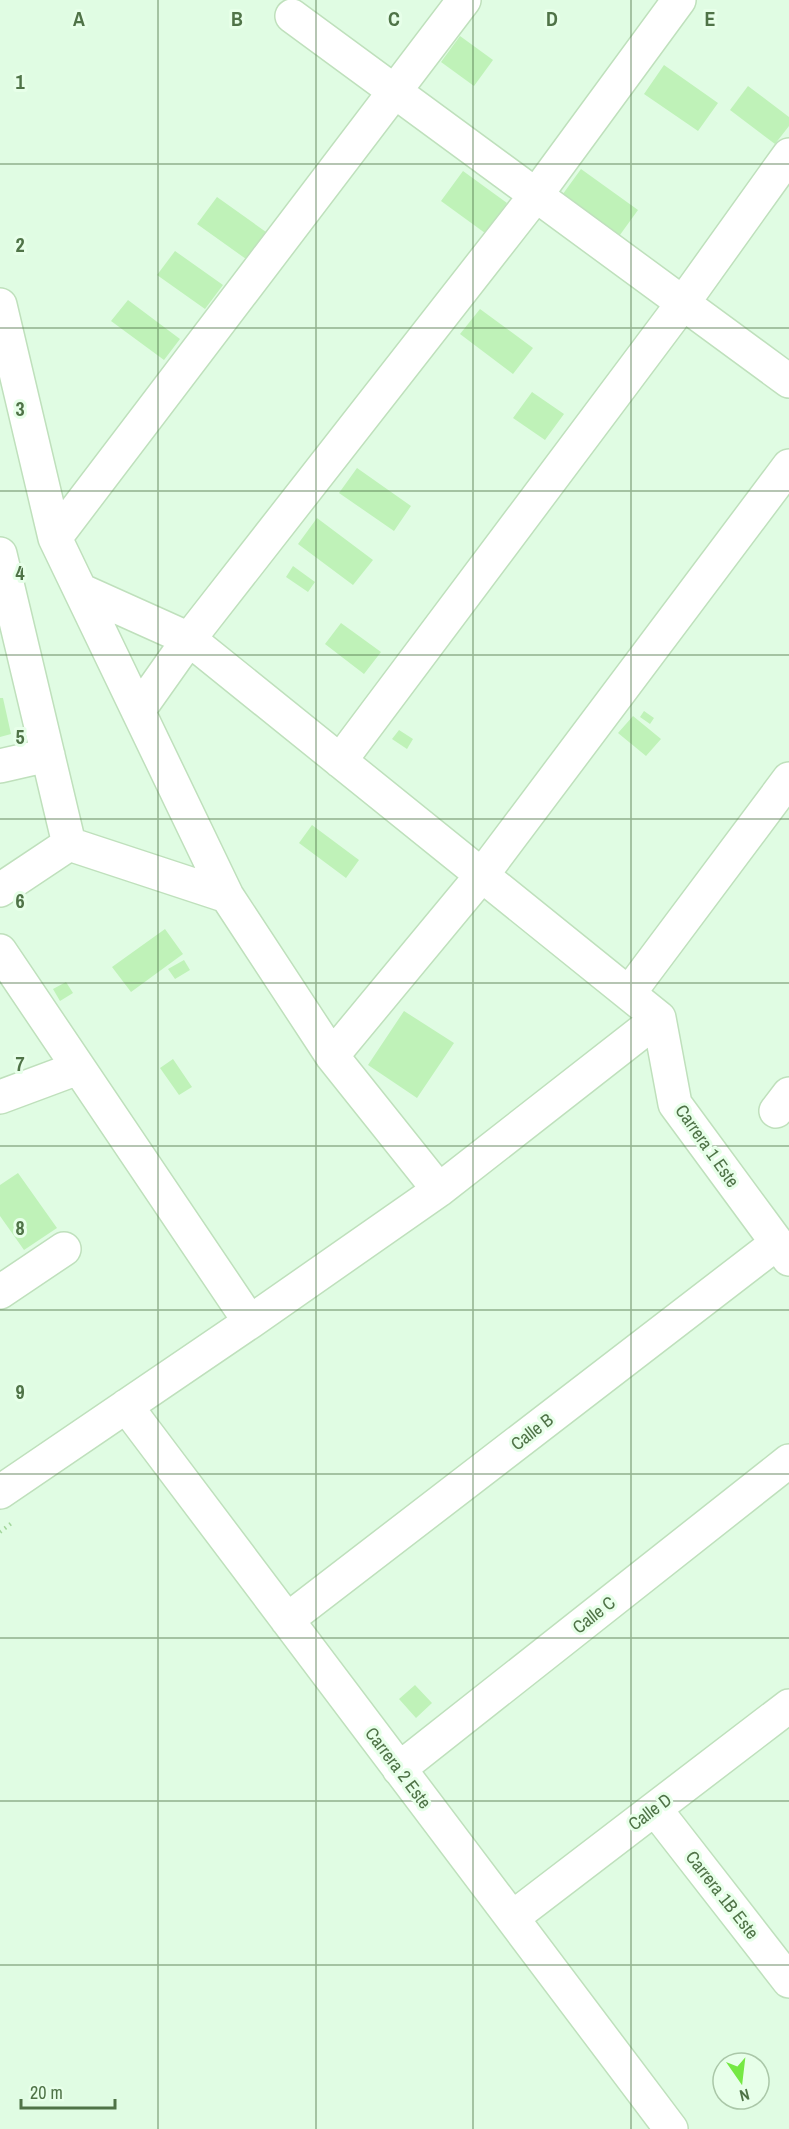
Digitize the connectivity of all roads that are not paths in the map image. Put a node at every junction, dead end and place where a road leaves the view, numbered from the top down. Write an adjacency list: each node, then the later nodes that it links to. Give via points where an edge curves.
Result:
1 (464, 0): 4 (street)
2 (679, 0): 6 (street)
3 (292, 16): 4 (street)
4 (394, 91): 6 (street); 11 (street)
5 (789, 155): 7 (street)
6 (536, 195): 7 (street); 14 (street)
7 (683, 303): 9 (street); 17 (street)
8 (0, 305): 11 (street)
9 (789, 381)
10 (789, 466): 21 (street)
11 (55, 538): 13 (street)
12 (0, 554): 16 (street)
13 (80, 590): 14 (street); 15 (street)
14 (189, 639): 15 (street); 17 (street)
15 (138, 711): 23 (street)
16 (48, 755): 18 (street); 20 (street)
17 (340, 761): 21 (street)
18 (0, 766)
19 (789, 779): 25 (street)
20 (69, 844): 22 (street); 23 (street)
21 (482, 875): 25 (street); 27 (street)
22 (0, 890)
23 (227, 896): 27 (street)
24 (0, 951): 28 (street)
25 (629, 993): 26 (street)
26 (659, 1018): 30 (street); 32 (street, Carrera 1 Este, via 675,1104)
27 (332, 1056): 30 (street)
28 (78, 1068): 29 (street); 34 (street)
29 (0, 1097)
30 (439, 1190): 34 (street)
31 (64, 1249): 33 (street)
32 (783, 1251): 38 (street, Calle B)
33 (0, 1292)
34 (250, 1322): 35 (street)
35 (126, 1406): 37 (street); 38 (street, Carrera 2 Este)
36 (789, 1461): 40 (street, Calle C)
37 (0, 1492)
38 (287, 1620): 40 (street, Carrera 2 Este)
39 (789, 1706): 41 (street, Calle D)
40 (399, 1769): 42 (street, Carrera 2 Este)
41 (655, 1809): 42 (street, Calle D); 43 (street, Carrera 1B Este)
42 (512, 1918): 44 (street, Carrera 2 Este)
43 (789, 1981)
44 (670, 2129)

